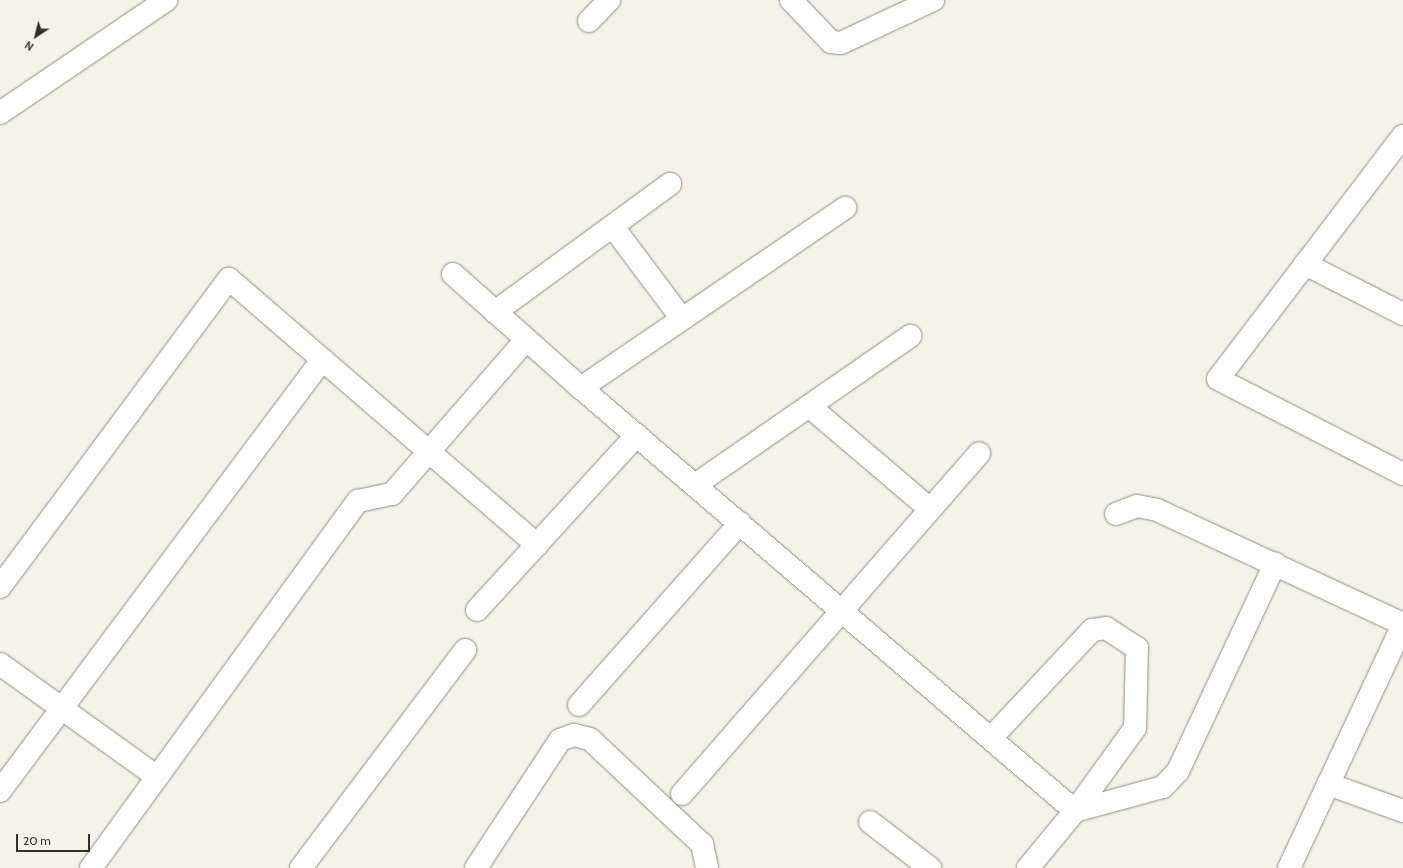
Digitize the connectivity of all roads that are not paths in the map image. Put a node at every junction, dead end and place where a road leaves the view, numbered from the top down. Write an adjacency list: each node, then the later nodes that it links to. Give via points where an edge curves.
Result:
1 (166, 0): 6 (street)
2 (609, 0): 5 (street)
3 (791, 0): 4 (street, via 831,42 841,43)
4 (933, 0)
5 (589, 21)
6 (0, 113)
7 (1403, 136): 11 (street)
8 (670, 184): 10 (street)
9 (845, 208): 15 (street)
10 (613, 227): 13 (street); 15 (street)
11 (1305, 264): 14 (street); 24 (street, via 1218,379)
12 (453, 274): 13 (street)
13 (495, 312): 17 (street)
14 (1403, 314)
15 (682, 319): 19 (street)
16 (910, 336): 20 (street)
17 (526, 340): 19 (street); 22 (street)
18 (322, 360): 22 (street); 31 (street, via 229,279); 38 (street)
19 (581, 388): 21 (street)
20 (809, 406): 25 (street); 26 (street)
21 (637, 435): 25 (street); 29 (street)
22 (429, 452): 29 (street); 40 (street, via 392,494 358,501)
23 (979, 453): 26 (street)
24 (1403, 474)
25 (695, 485): 28 (street)
26 (930, 509): 33 (street)
27 (1116, 514): 30 (street, via 1137,506 1157,510)
28 (740, 523): 33 (street); 37 (street)
29 (537, 545): 32 (street)
30 (1275, 564): 34 (street); 45 (street, via 1178,771 1163,787)
31 (0, 587)
32 (478, 610)
33 (842, 611): 39 (street); 43 (street)
34 (1403, 624): 41 (street)
35 (465, 650): 50 (street)
36 (0, 664): 38 (street)
37 (579, 704)
38 (63, 707): 40 (street); 42 (street)
39 (991, 738): 45 (street); 45 (street, via 1092,630 1106,628 1137,648 1135,728)
40 (158, 777): 49 (street)
41 (1328, 784): 44 (street); 48 (street)
42 (0, 791)
43 (682, 794)
44 (1403, 810)
45 (1076, 811): 53 (street)
46 (870, 822): 52 (street)
47 (478, 867): 51 (street, via 560,740 574,735 590,739 702,844)
48 (1291, 867)
49 (91, 868)
50 (301, 868)
51 (707, 868)
52 (930, 868)
53 (1028, 868)

